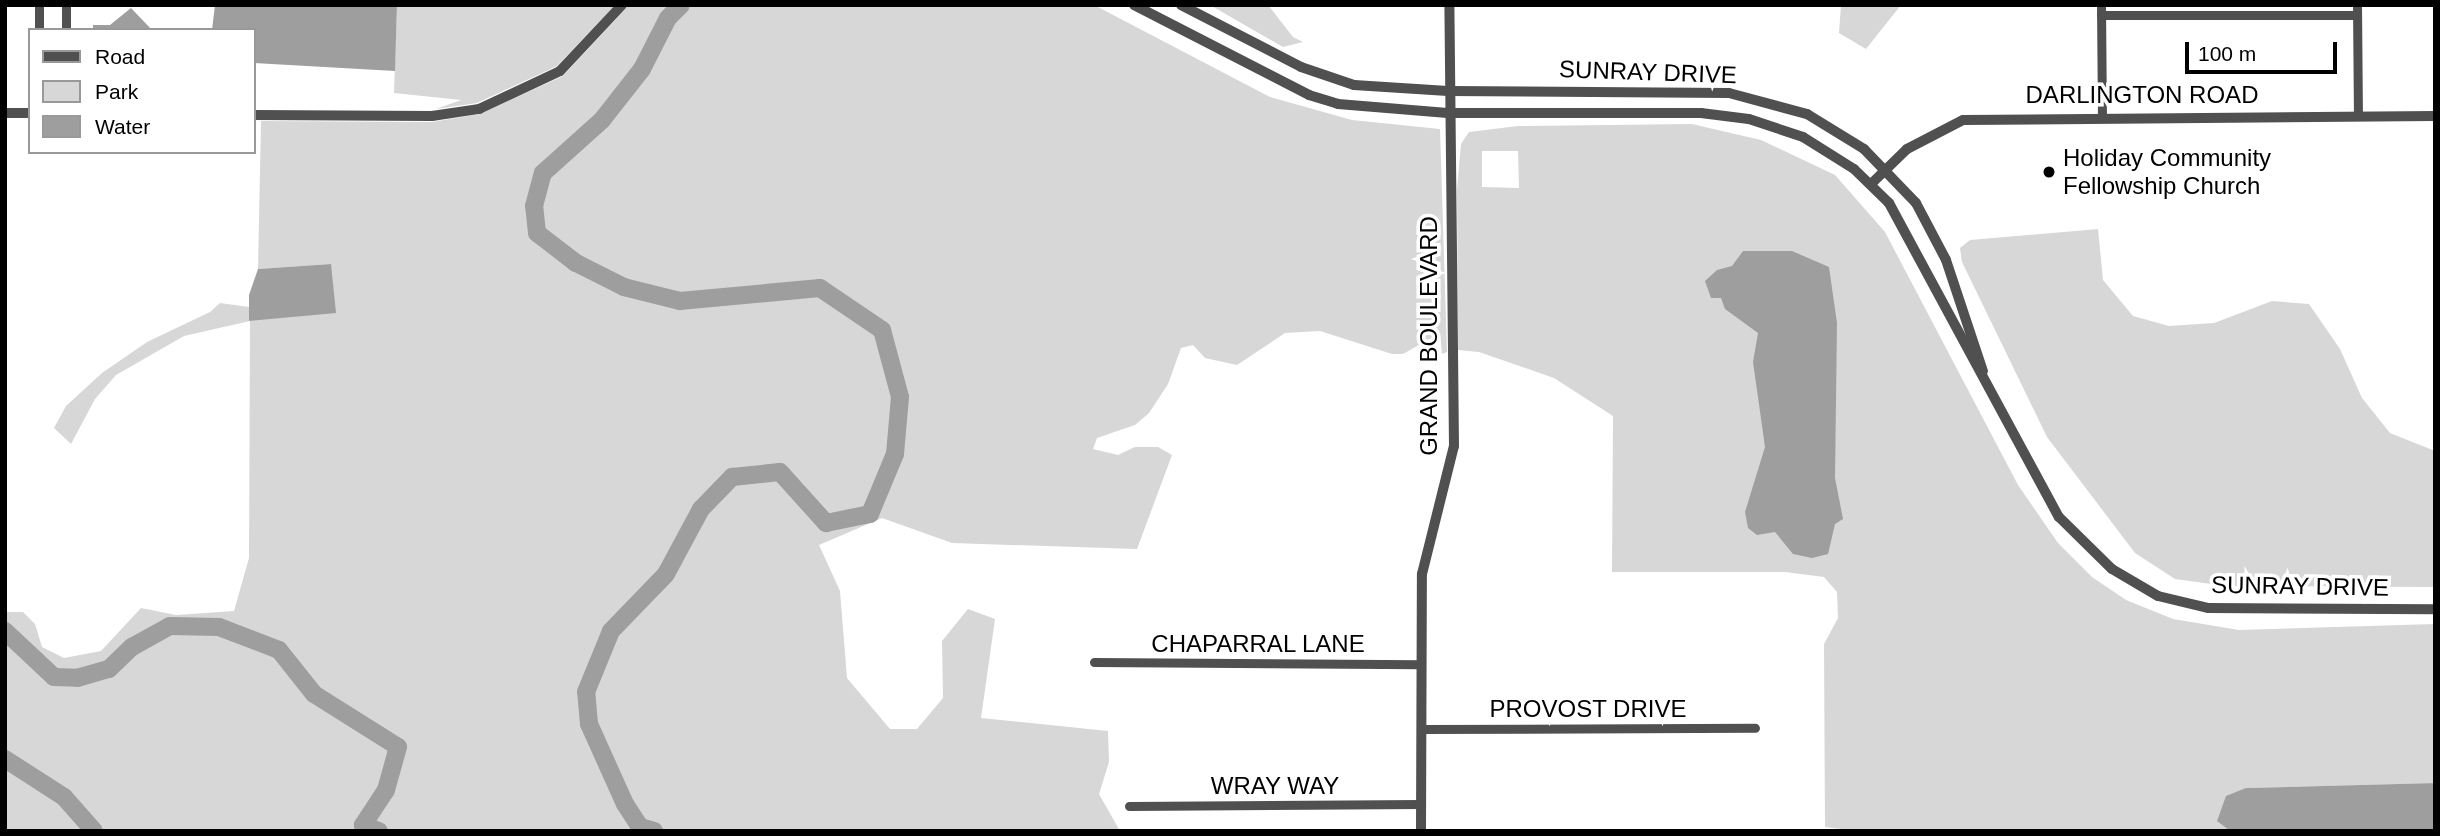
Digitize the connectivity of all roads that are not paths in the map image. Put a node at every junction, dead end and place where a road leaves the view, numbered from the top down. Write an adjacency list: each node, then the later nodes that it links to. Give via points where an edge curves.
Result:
1 (39, 5): 9 (street)
2 (66, 5): 10 (street)
3 (622, 5): 15 (street, via 560,71 479,108 432,116)
4 (1134, 5): 14 (street, SUNRAY DRIVE, via 1309,95 1380,110)
5 (1181, 5): 11 (street, SUNRAY DRIVE, via 1323,76 1354,85)
6 (1449, 5): 11 (street, GRAND BOULEVARD)
7 (2101, 10): 8 (street); 16 (street)
8 (2357, 10): 17 (street)
9 (39, 28)
10 (66, 28)
11 (1448, 91): 14 (street, GRAND BOULEVARD); 19 (street, SUNRAY DRIVE, via 1729,93 1771,102 1832,126)
12 (5, 113): 13 (street)
13 (28, 113)
14 (1448, 113): 20 (street, SUNRAY DRIVE, via 1701,113 1749,119 1802,137); 24 (street, GRAND BOULEVARD, via 1454,446 1448,485 1425,552)
15 (256, 115)
16 (2102, 115): 17 (street, DARLINGTON ROAD); 19 (street, DARLINGTON ROAD, via 1962,120 1933,132)
17 (2358, 115): 18 (street, DARLINGTON ROAD)
18 (2435, 116)
19 (1885, 169): 20 (street, DARLINGTON ROAD); 21 (street, SUNRAY DRIVE, via 1906,190 1936,237)
20 (1871, 184): 21 (street, SUNRAY DRIVE, via 1889,203 1928,269)
21 (1985, 377): 22 (street, SUNRAY DRIVE, via 2059,517 2112,569 2158,596 2208,608)
22 (2435, 609)
23 (1094, 662): 24 (street, CHAPARRAL LANE)
24 (1421, 664): 26 (street, GRAND BOULEVARD)
25 (1755, 727): 26 (street, PROVOST DRIVE)
26 (1421, 729): 27 (street, GRAND BOULEVARD)
27 (1421, 804): 28 (street, WRAY WAY); 29 (street, GRAND BOULEVARD)
28 (1129, 806)
29 (1422, 831)

